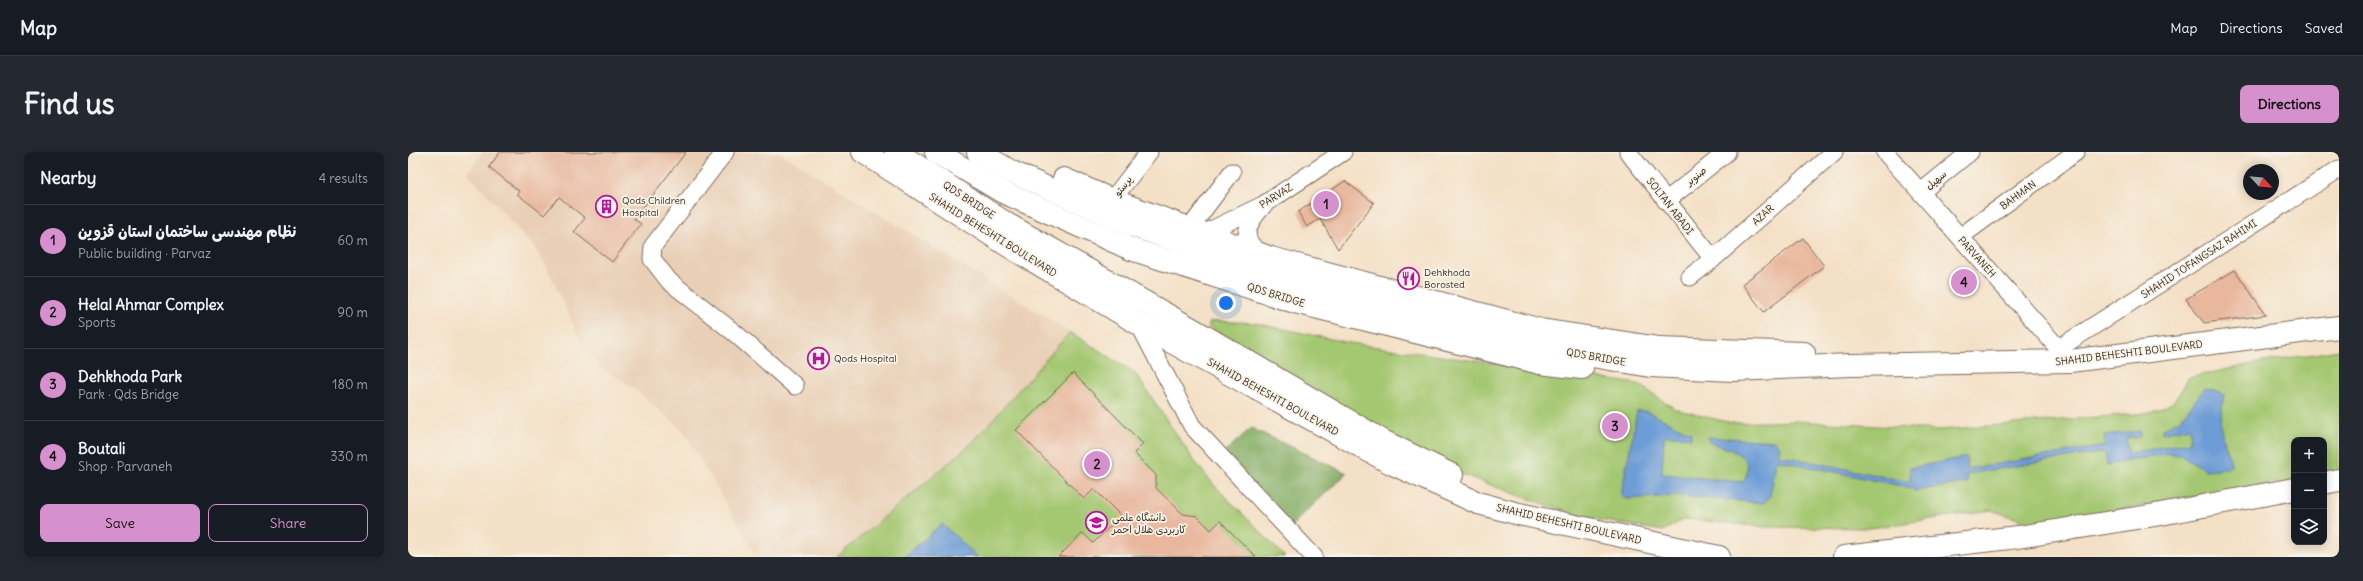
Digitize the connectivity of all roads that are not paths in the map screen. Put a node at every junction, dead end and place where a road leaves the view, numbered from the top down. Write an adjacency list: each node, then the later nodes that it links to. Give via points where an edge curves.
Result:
1 (726, 152): 32 (street, via 653,246 652,259 669,281 736,334)
2 (863, 152): 26 (main road, SHAHID BEHESHTI BOULEVARD, via 1007,245)
3 (896, 152): 36 (main road, QDS BRIDGE, via 1007,224 1206,336 1383,441 1484,491)
4 (936, 152): 29 (main road, QDS BRIDGE, via 1003,192 1131,250 1295,302 1540,364 1620,371)
5 (978, 152): 14 (main road)
6 (1149, 152): 18 (street, پرستو)
7 (1628, 152): 19 (street, SOLTAN ABADI)
8 (1727, 152): 19 (street, صنوبر)
9 (1834, 152): 24 (street, AZAR)
10 (1885, 152): 17 (street, PARVANEH)
11 (1970, 152): 17 (street, سهیل)
12 (2076, 152): 22 (street, BAHMAN)
13 (1337, 154): 20 (street, PARVAZ)
14 (1009, 162): 18 (main road); 29 (main road, QDS BRIDGE, via 1128,224 1303,285 1535,346)
15 (2339, 169): 28 (street, SHAHID TOFANGSAZ RAHIMI)
16 (1232, 172): 21 (street)
17 (1921, 192): 22 (street, PARVANEH)
18 (1112, 200): 21 (main road)
19 (1666, 201): 24 (street, SOLTAN ABADI)
20 (1263, 205): 21 (street, PARVAZ); 23 (street, via 1254,217 1246,238 1249,244)
21 (1198, 230): 23 (main road)
22 (1960, 237): 28 (street, PARVANEH)
23 (1271, 258): 30 (main road, via 1541,330 1659,348 1735,352 1851,353)
24 (1713, 259): 25 (street, AZAR)
25 (1690, 277)
26 (1139, 324): 36 (main road, SHAHID BEHESHTI BOULEVARD, via 1391,463 1478,503); 37 (street, via 1192,426)
27 (2339, 327): 28 (main road, SHAHID BEHESHTI BOULEVARD)
28 (2064, 355): 30 (main road, SHAHID BEHESHTI BOULEVARD)
29 (1635, 363): 31 (main road, QDS BRIDGE)
30 (1871, 365): 31 (main road, SHAHID BEHESHTI BOULEVARD)
31 (1733, 370)
32 (795, 386)
33 (2339, 480): 34 (main road)
34 (2327, 482)
35 (2291, 489): 39 (main road, via 2155,515 2018,537)
36 (1519, 514): 38 (main road, SHAHID BEHESHTI BOULEVARD)
37 (1314, 557)
38 (1719, 557)
39 (1844, 557)

